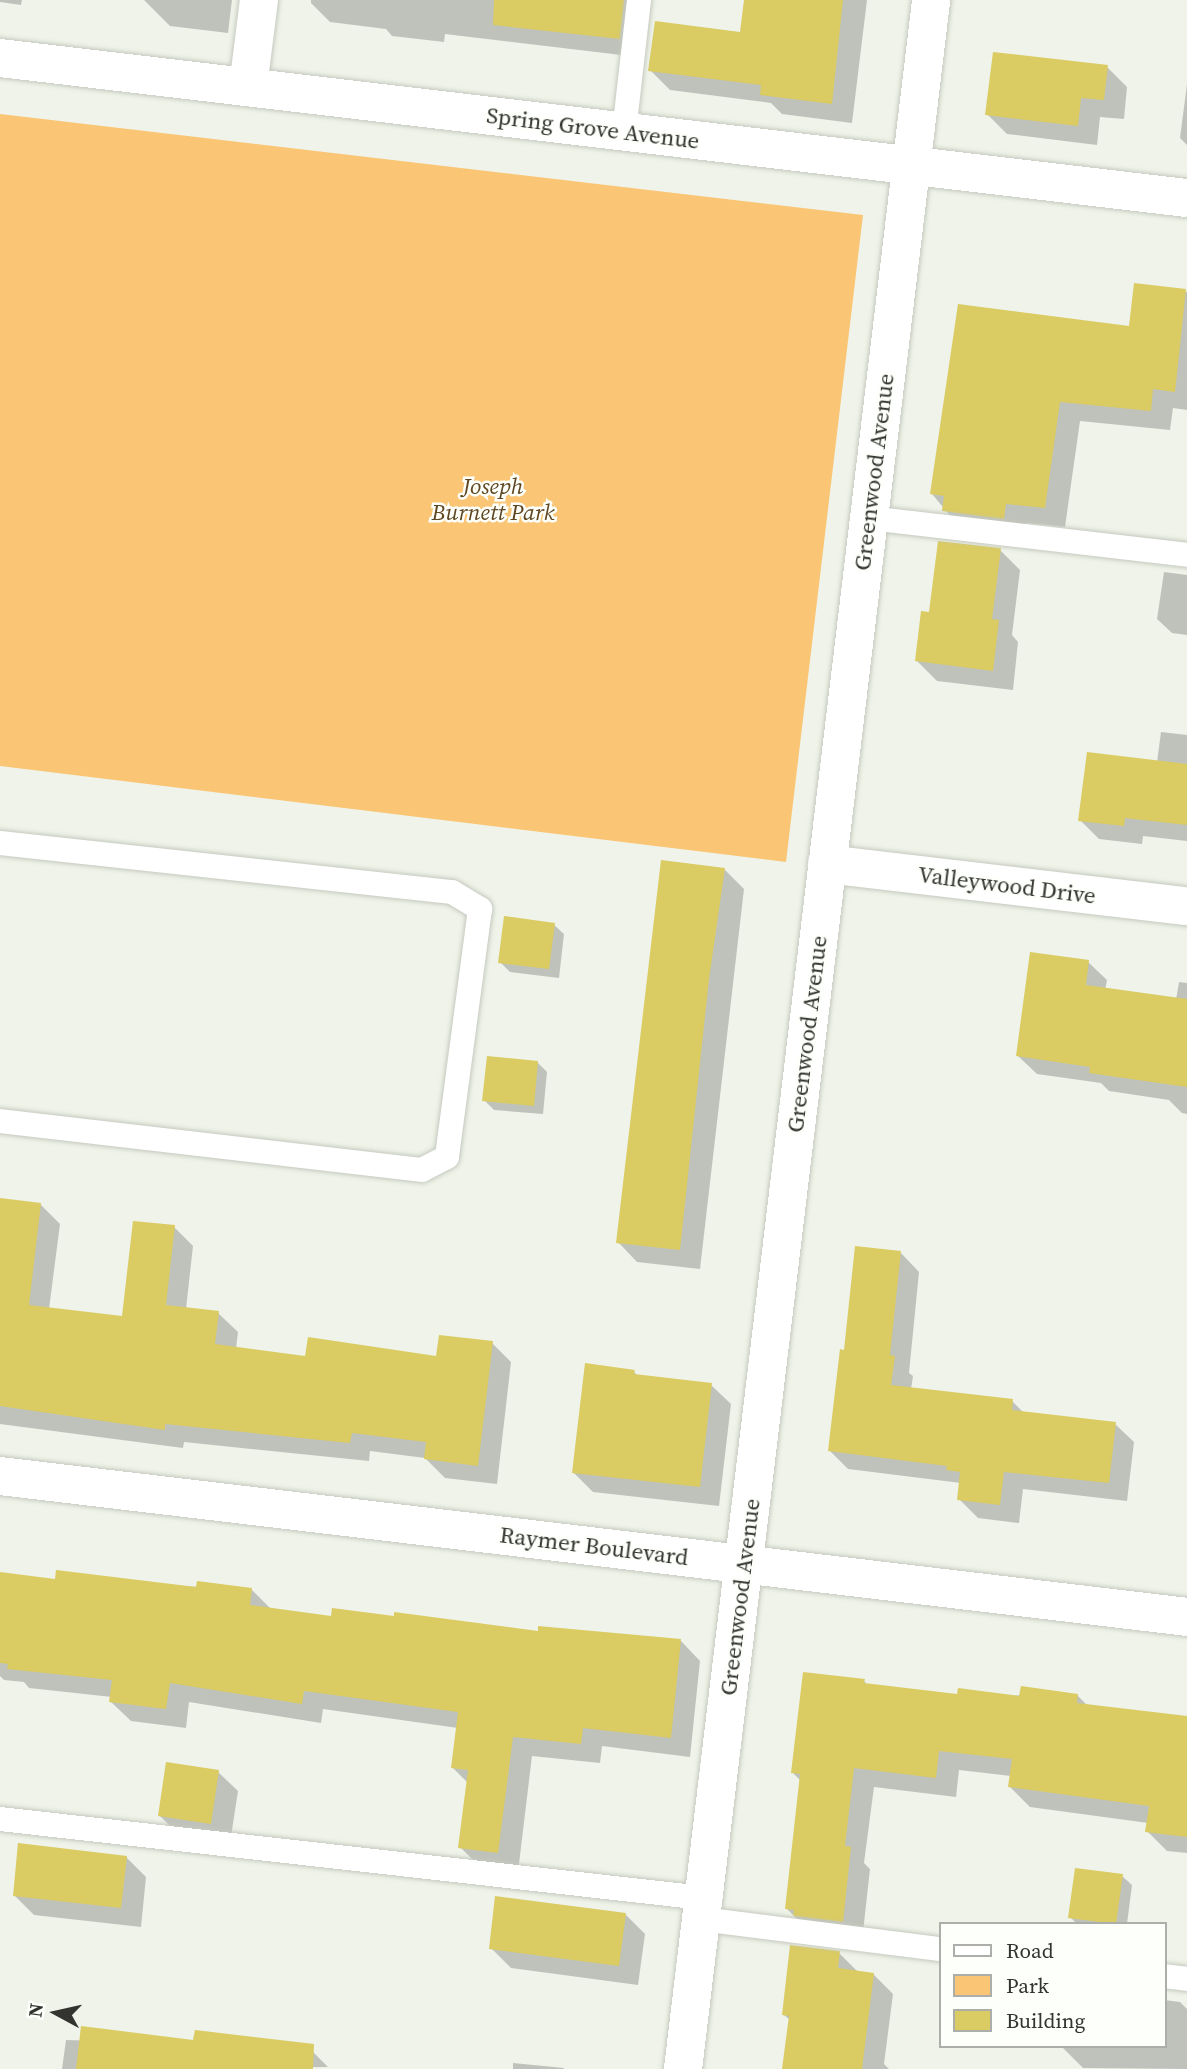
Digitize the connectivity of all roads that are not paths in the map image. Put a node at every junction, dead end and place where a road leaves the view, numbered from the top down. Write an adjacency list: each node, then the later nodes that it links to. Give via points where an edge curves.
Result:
1 (259, 0): 5 (street)
2 (639, 0): 6 (lane)
3 (931, 0): 7 (street, Greenwood Avenue)
4 (0, 58): 5 (street, Spring Grove Avenue)
5 (248, 87): 6 (street, Spring Grove Avenue)
6 (624, 132): 7 (street, Spring Grove Avenue)
7 (911, 166): 8 (street, Spring Grove Avenue); 9 (street, Greenwood Avenue)
8 (1187, 198)
9 (869, 518): 10 (lane); 12 (street, Greenwood Avenue)
10 (1187, 555)
11 (0, 843): 14 (lane, via 452,892 480,909 447,1157 422,1170)
12 (827, 864): 13 (street, Valleywood Drive); 16 (street, Greenwood Avenue)
13 (1187, 906)
14 (0, 1121)
15 (0, 1476): 16 (street, Raymer Boulevard)
16 (744, 1564): 17 (street, Raymer Boulevard); 19 (street, Greenwood Avenue)
17 (1187, 1617)
18 (0, 1819): 19 (lane)
19 (702, 1908): 20 (lane); 23 (street, Greenwood Avenue)
20 (939, 1949)
21 (1166, 1976): 22 (lane)
22 (1187, 1979)
23 (683, 2069)

